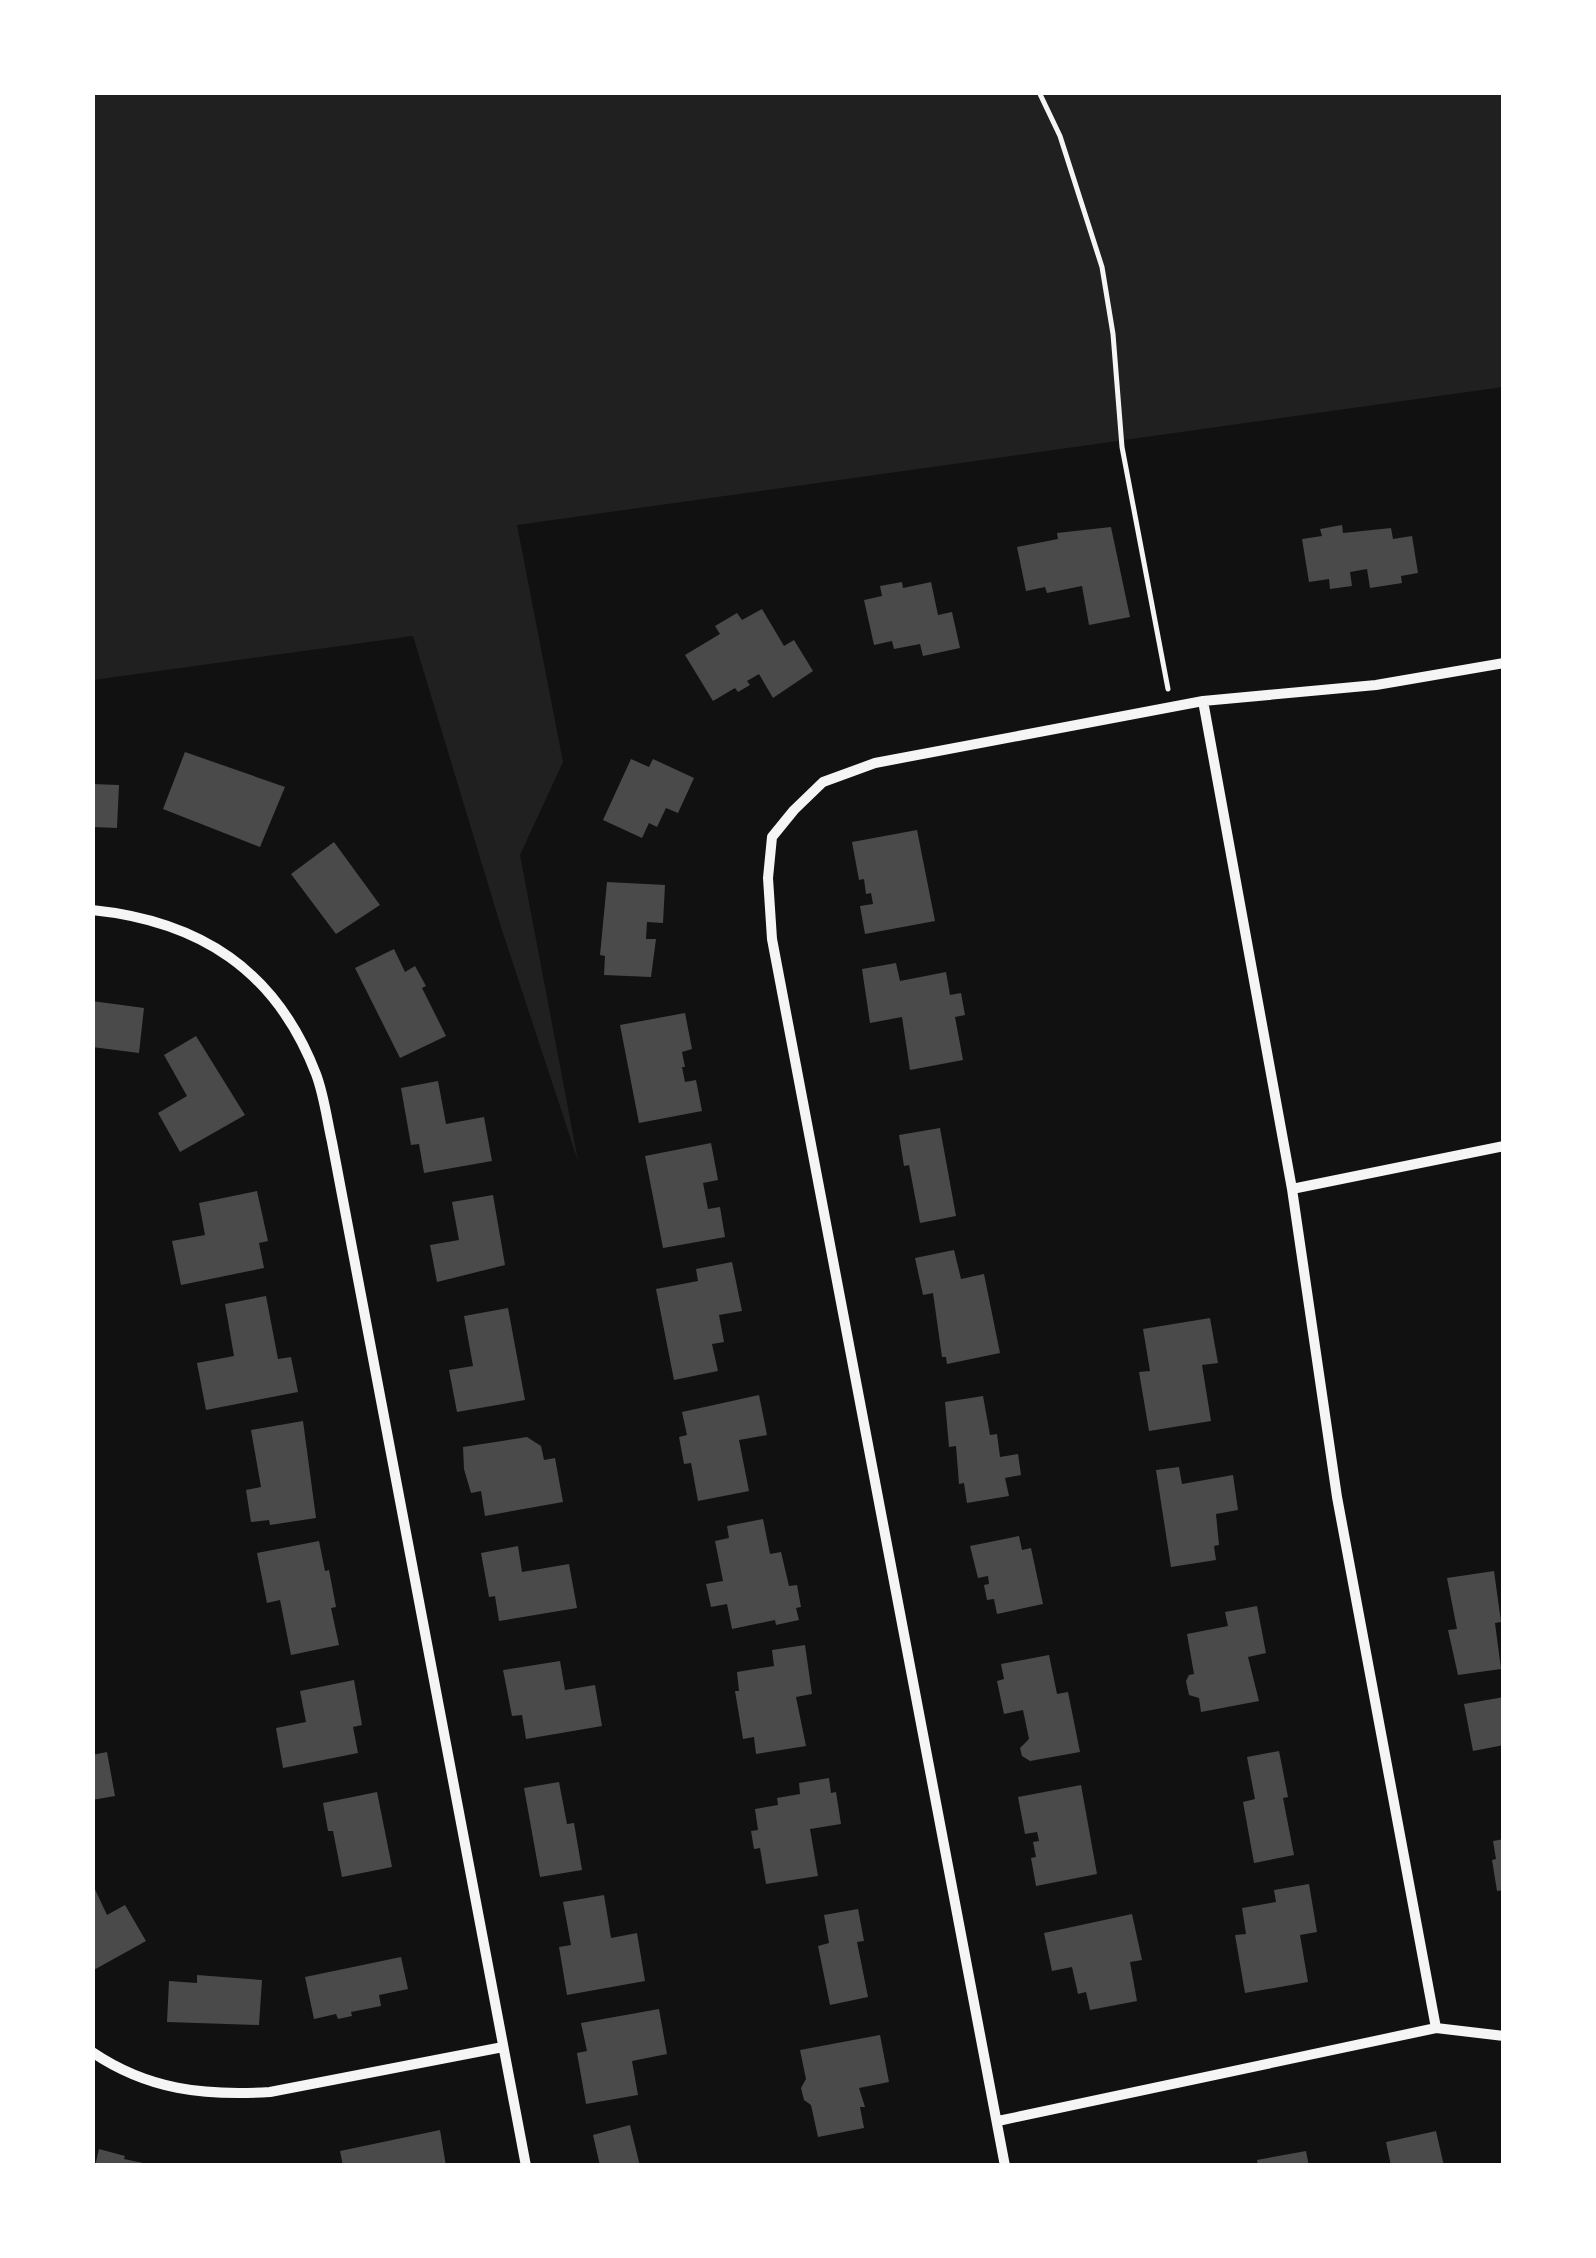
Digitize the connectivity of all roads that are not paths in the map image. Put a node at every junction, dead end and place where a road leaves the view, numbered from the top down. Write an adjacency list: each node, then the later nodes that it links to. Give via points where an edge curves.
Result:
1 (1504, 663): 2 (street, via 1376,685)
2 (1203, 702): 5 (street); 10 (street, via 875,763 824,782 772,836 772,938)
3 (92, 910): 8 (street, via 182,928 220,950 264,988 294,1027 317,1076)
4 (1504, 1146): 5 (street)
5 (1292, 1189): 6 (street, via 1337,1497)
6 (1436, 2028): 7 (street); 10 (street)
7 (1504, 2036)
8 (503, 2047): 9 (street, via 232,2094 183,2091 120,2071); 11 (street)
9 (92, 2052)
10 (998, 2122): 12 (street)
11 (526, 2166)
12 (1005, 2166)

